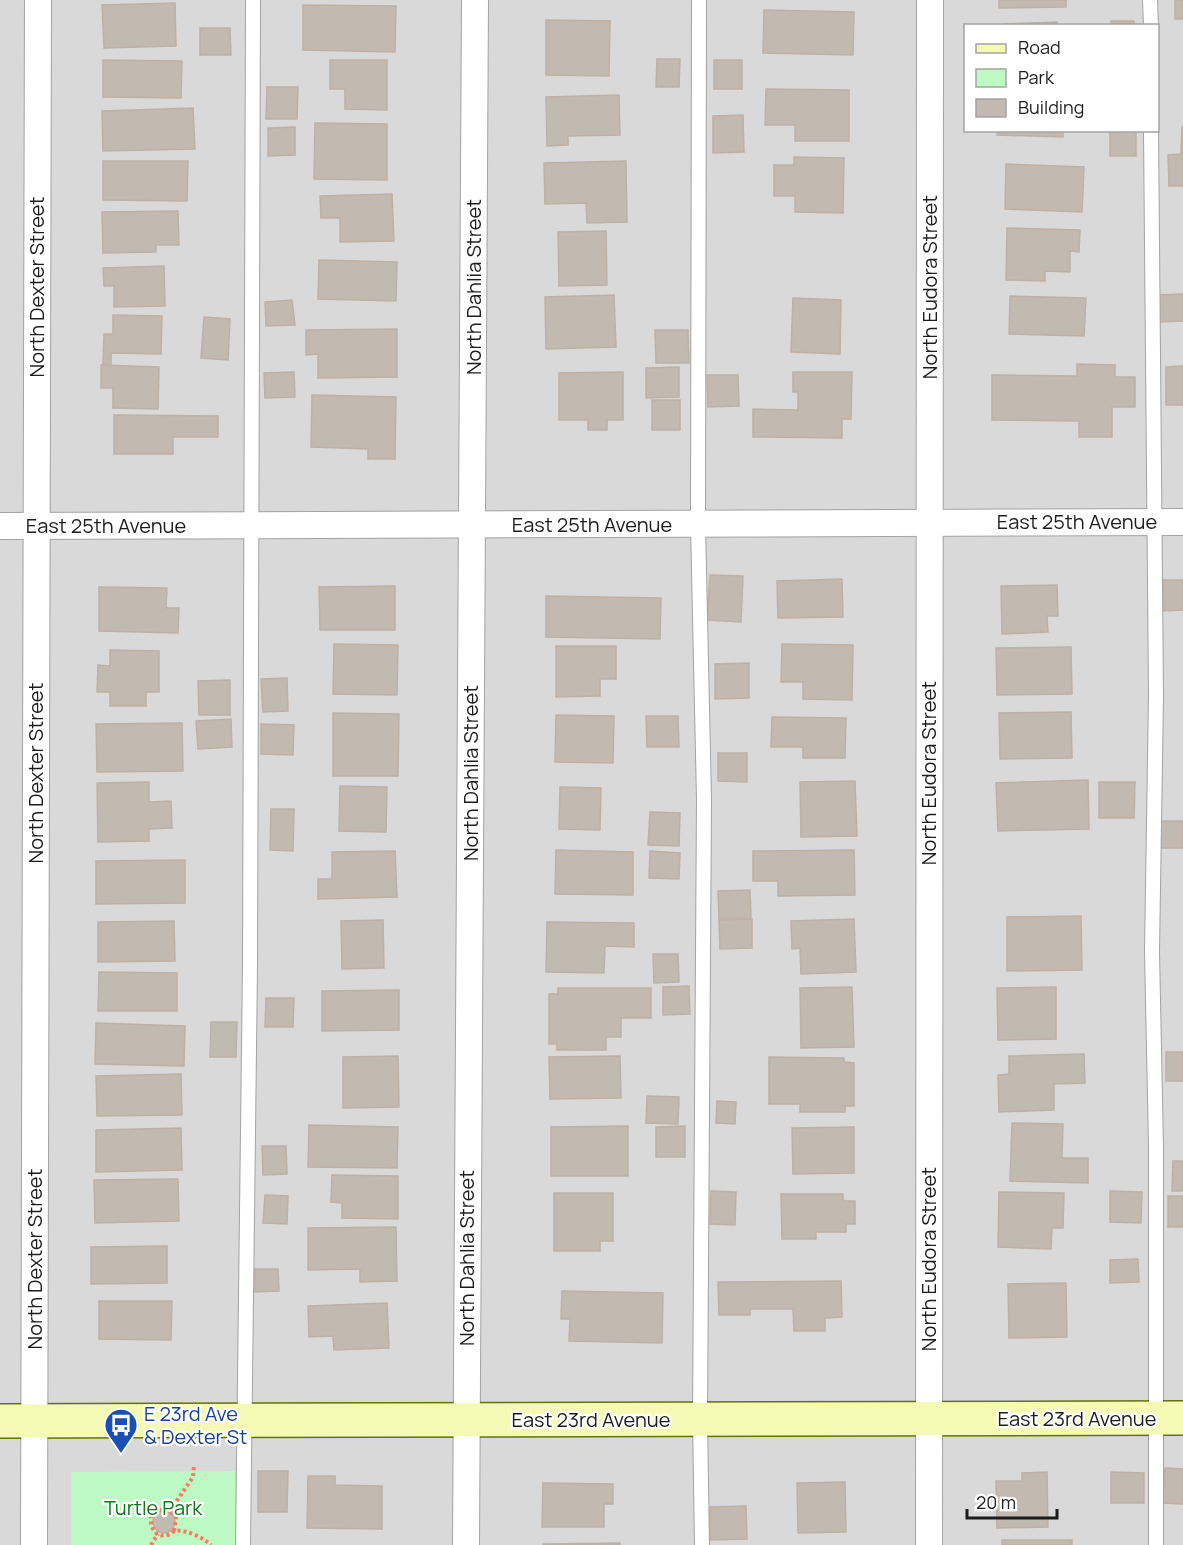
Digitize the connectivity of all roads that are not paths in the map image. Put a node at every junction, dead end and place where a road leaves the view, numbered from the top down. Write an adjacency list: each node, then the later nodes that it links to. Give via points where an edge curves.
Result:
1 (38, 0): 14 (street, North Dexter Street)
2 (253, 0): 15 (lane)
3 (475, 0): 16 (street, North Dahlia Street)
4 (699, 0): 12 (lane)
5 (930, 0): 11 (street, North Eudora Street)
6 (1150, 0): 7 (lane)
7 (1150, 24)
8 (1151, 132): 9 (lane)
9 (1155, 522): 10 (street, East 25th Avenue); 11 (street, East 25th Avenue); 17 (lane, via 1152,952 1156,1147)
10 (1183, 522)
11 (930, 523): 12 (street, East 25th Avenue); 19 (street, North Eudora Street)
12 (698, 524): 16 (street, East 25th Avenue); 18 (lane, via 704,800)
13 (0, 526): 14 (street, East 25th Avenue)
14 (36, 526): 15 (street, East 25th Avenue); 23 (street, North Dexter Street)
15 (252, 526): 16 (street, East 25th Avenue); 20 (lane)
16 (472, 526): 21 (street, North Dahlia Street)
17 (1170, 1418): 19 (street, East 23rd Avenue); 29 (lane)
18 (700, 1419): 19 (street, East 23rd Avenue); 21 (street, East 23rd Avenue); 27 (lane)
19 (928, 1419): 28 (street, North Eudora Street)
20 (244, 1420): 21 (street, East 23rd Avenue); 23 (street, East 23rd Avenue); 25 (lane)
21 (466, 1420): 26 (street, North Dahlia Street)
22 (0, 1421): 23 (street, East 23rd Avenue)
23 (34, 1421): 24 (street, North Dexter Street)
24 (34, 1545)
25 (243, 1545)
26 (466, 1545)
27 (702, 1545)
28 (929, 1545)
29 (1156, 1545)

